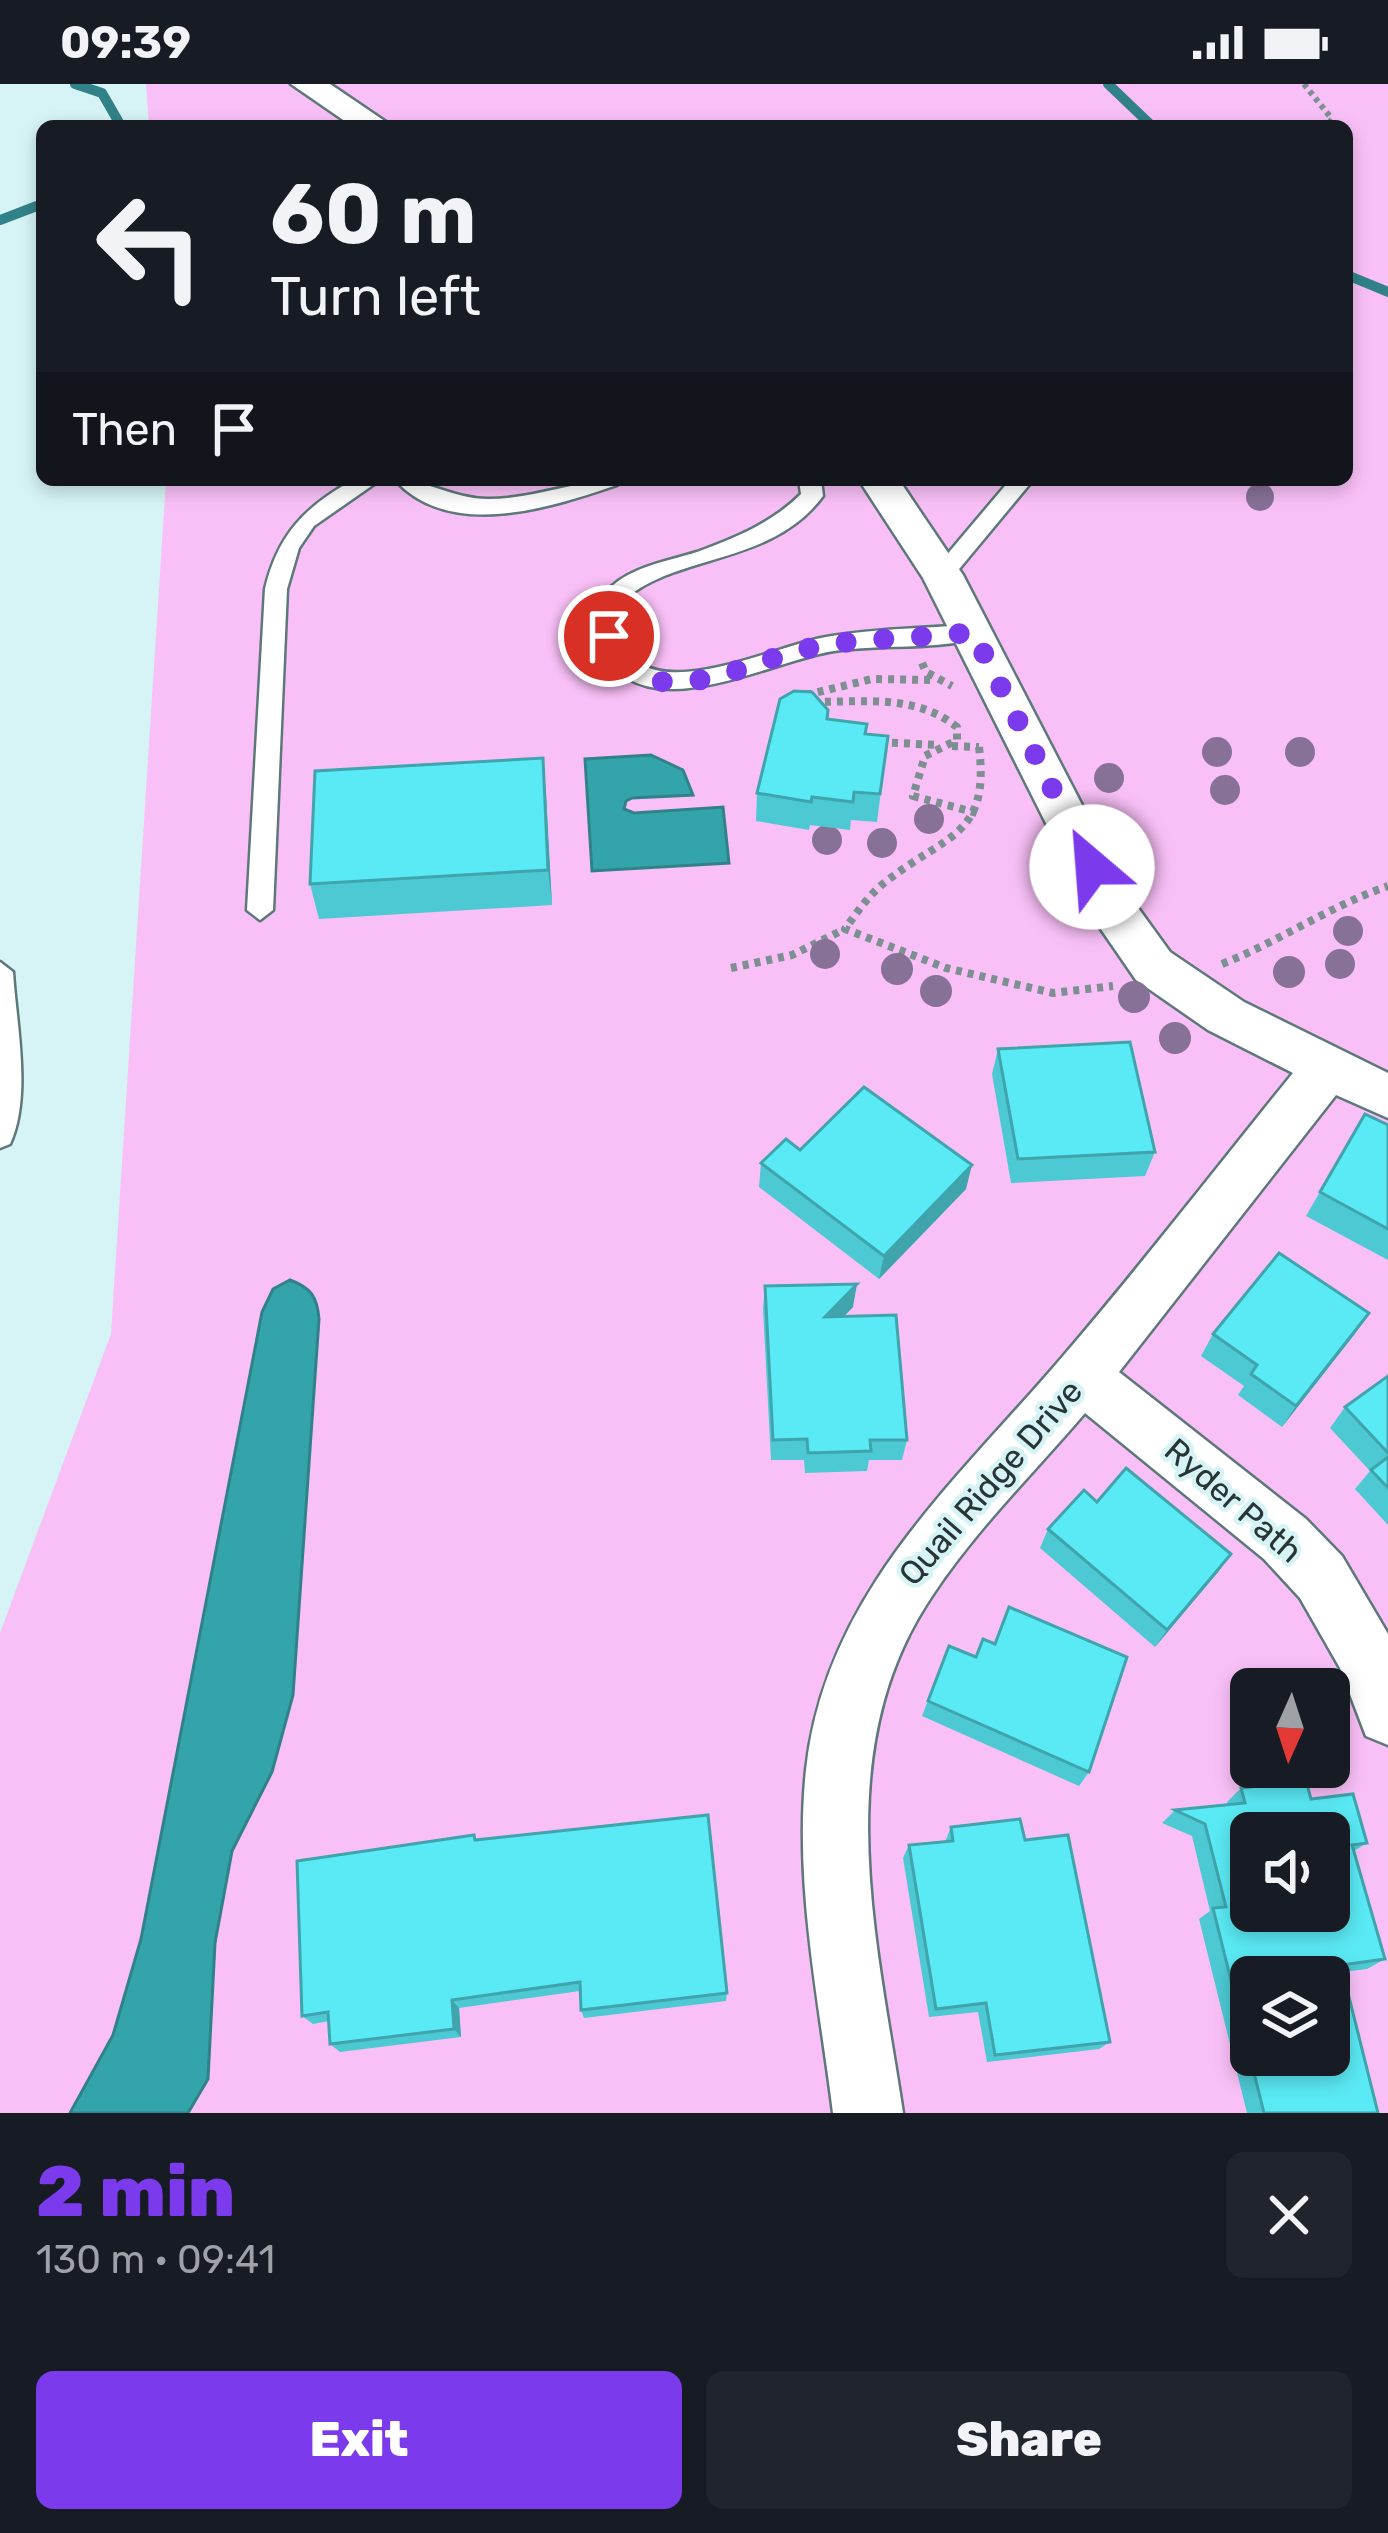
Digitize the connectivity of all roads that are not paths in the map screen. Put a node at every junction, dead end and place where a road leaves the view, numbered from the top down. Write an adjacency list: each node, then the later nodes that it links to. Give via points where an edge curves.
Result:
1 (308, 84): 2 (street)
2 (365, 120)
3 (359, 486): 11 (lane, via 308,518 284,550 271,654)
4 (417, 486): 5 (lane, via 448,502 496,508 550,502)
5 (594, 486)
6 (811, 486): 10 (lane, via 812,496 794,514 615,596 609,636 616,656 640,677 697,681 837,643)
7 (883, 486): 9 (street)
8 (1017, 486): 9 (lane)
9 (942, 575): 10 (street)
10 (973, 632): 13 (street, via 1112,906 1153,966)
11 (260, 910)
12 (0, 972): 15 (lane)
13 (1327, 1068): 14 (street); 16 (street, Quail Ridge Drive)
14 (1388, 1097)
15 (0, 1136)
16 (1080, 1377): 17 (street, Ryder Path, via 1309,1564 1346,1613); 18 (street, Quail Ridge Drive, via 896,1591 858,1676 839,1766 838,1832)
17 (1388, 1714)
18 (868, 2113)

